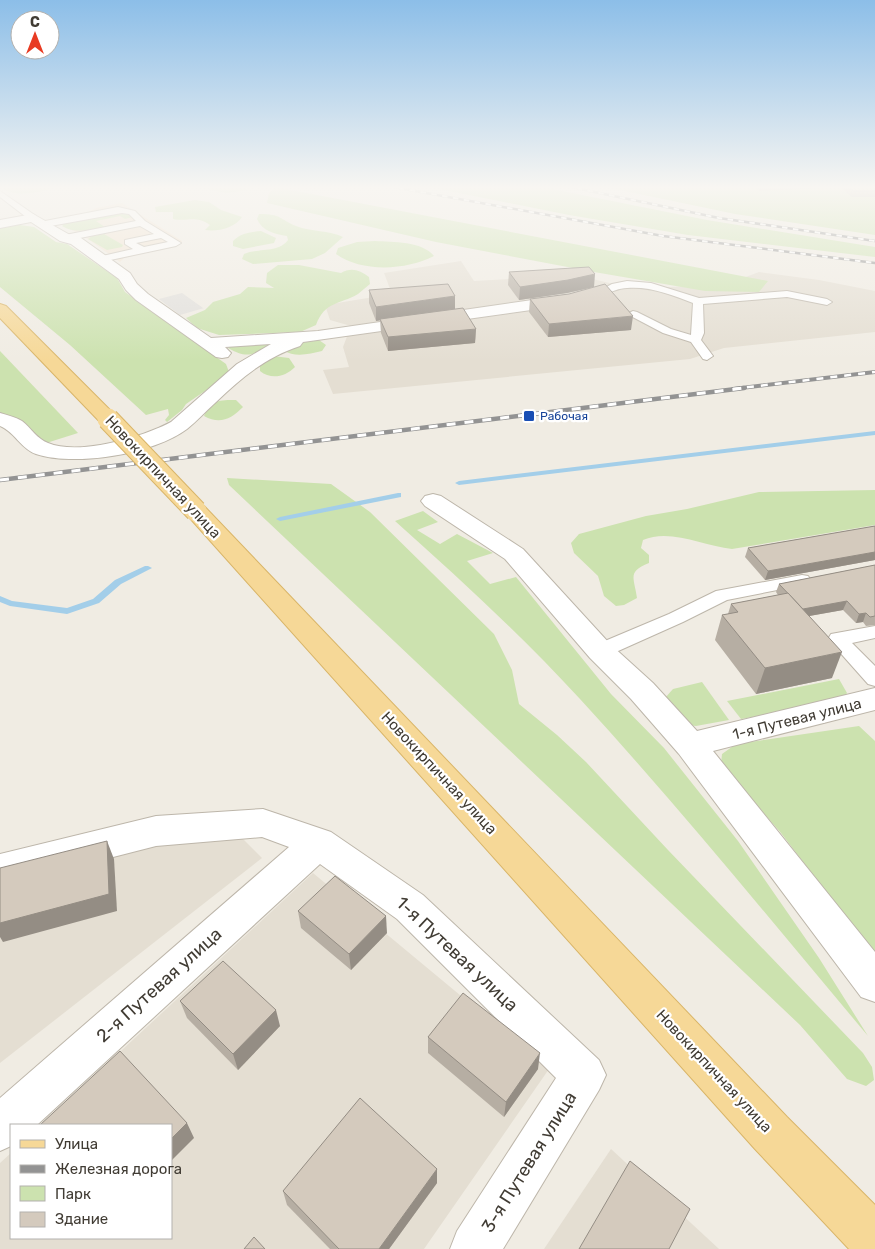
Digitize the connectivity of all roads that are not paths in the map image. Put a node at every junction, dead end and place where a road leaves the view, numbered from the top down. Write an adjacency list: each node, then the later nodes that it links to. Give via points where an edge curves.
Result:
1 (81, 244): 5 (street)
2 (132, 244): 4 (lane)
3 (170, 244): 4 (lane)
4 (141, 250): 5 (lane)
5 (101, 258): 13 (street, via 125,276 142,297)
6 (604, 291): 7 (lane, via 616,285 651,286); 11 (street, via 567,300)
7 (698, 301): 8 (lane, via 787,294); 12 (lane, via 698,334)
8 (827, 302)
9 (0, 309): 29 (main road, Новокирпичная улица, bridge, via 196,511 771,1133)
10 (633, 314): 12 (lane, via 667,331)
11 (318, 336): 13 (street); 15 (street, via 290,343)
12 (695, 340): 14 (lane)
13 (209, 343): 15 (street)
14 (707, 356)
15 (239, 370): 16 (street, via 178,426 151,438 108,450 70,453 43,450 27,441 14,424)
16 (0, 419)
17 (433, 501): 20 (street, via 514,554)
18 (818, 577): 20 (lane, via 722,595)
19 (875, 632): 21 (lane, via 838,639)
20 (600, 651): 23 (street, via 642,691)
21 (875, 679)
22 (875, 698): 23 (street, 1-я Путевая улица)
23 (690, 745): 26 (street)
24 (319, 843): 25 (street, 1-я Путевая улица, via 263,822 156,831); 27 (street, 1-я Путевая улица, via 410,907); 28 (street, 2-я Путевая улица)
25 (0, 870)
26 (875, 983)
27 (584, 1075): 30 (street, 3-я Путевая улица)
28 (0, 1128)
29 (875, 1240)
30 (475, 1249)

